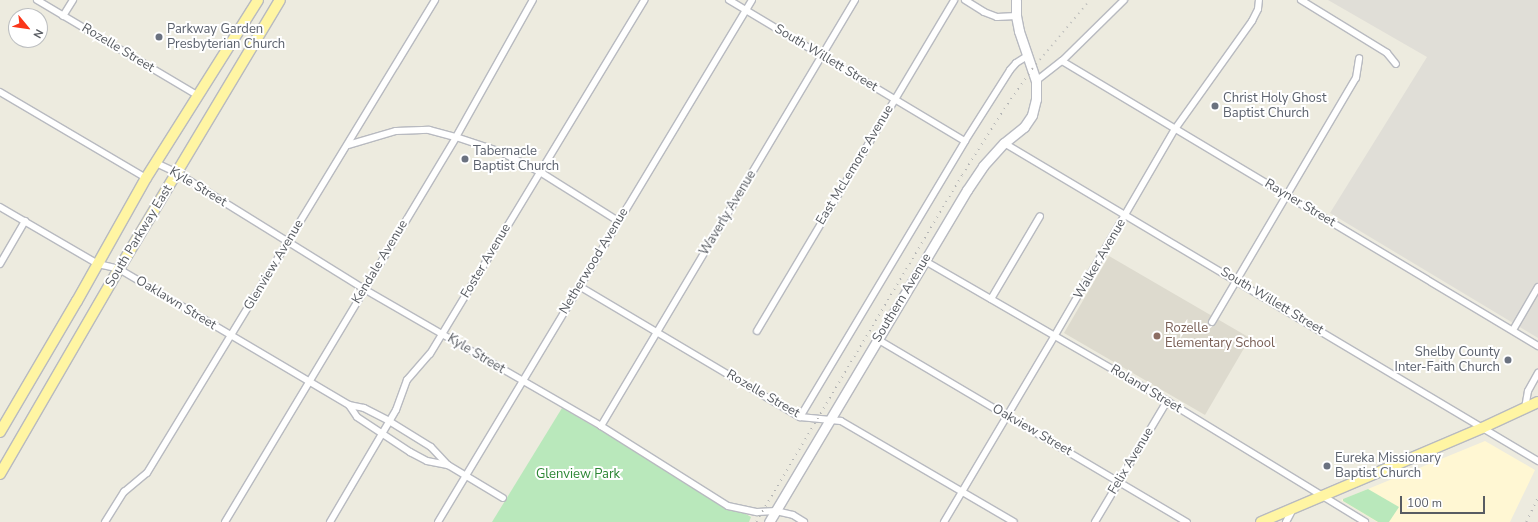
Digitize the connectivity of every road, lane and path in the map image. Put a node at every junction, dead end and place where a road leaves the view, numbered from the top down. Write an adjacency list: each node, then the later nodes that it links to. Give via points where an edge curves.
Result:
1 (37, 0): 18 (street, Rozelle Street)
2 (73, 0): 18 (street)
3 (258, 0): 27 (main road, South Parkway East)
4 (280, 0): 36 (main road, South Parkway East)
5 (435, 0): 33 (street, Glenview Avenue)
6 (533, 0): 30 (street, Kendale Avenue)
7 (644, 0): 35 (street, Foster Avenue)
8 (729, 0): 17 (street, South Willett Street)
9 (752, 0): 17 (street, Netherwood Avenue)
10 (855, 0): 20 (street, Waverly Avenue)
11 (954, 0): 28 (street, East McLemore Avenue)
12 (965, 0): 19 (street, via 997,17)
13 (1016, 0): 19 (main road)
14 (1124, 0): 23 (street)
15 (1259, 0): 29 (street, Walker Avenue, via 1252,21)
16 (1301, 0): 24 (street, via 1387,53)
17 (746, 10): 20 (street, South Willett Street); 43 (street, Netherwood Avenue)
18 (63, 16): 27 (street, Rozelle Street)
19 (1016, 16): 21 (main road)
20 (822, 56): 28 (street, South Willett Street); 57 (street, Waverly Avenue)
21 (1027, 56): 25 (main road, Southern Avenue); 31 (street, Southern Avenue, via 1010,70)
22 (1359, 58): 38 (street, via 1356,78)
23 (1062, 61): 25 (street); 29 (street, Rayner Street)
24 (1396, 64)
25 (1036, 81): 32 (main road, Southern Avenue, via 1036,99 1032,114 1024,127)
26 (0, 92): 37 (street)
27 (199, 96): 34 (main road, South Parkway East)
28 (894, 100): 31 (street, South Willett Street); 56 (street, East McLemore Avenue)
29 (1175, 129): 38 (street, Rayner Street); 40 (street, Walker Avenue)
30 (456, 137): 33 (street, via 430,130 396,131); 35 (street, via 501,152); 51 (street, Kendale Avenue)
31 (964, 141): 71 (street, Southern Avenue)
32 (1004, 143): 40 (street, South Willett Street); 45 (main road, Southern Avenue, via 983,166)
33 (348, 145): 44 (street, Glenview Avenue)
34 (156, 163): 36 (street, Kyle Street); 37 (main road, South Parkway East)
35 (540, 172): 43 (street); 58 (street, Foster Avenue)
36 (176, 173): 44 (street, Kyle Street); 48 (main road, South Parkway East)
37 (146, 178): 47 (main road, South Parkway East)
38 (1286, 195): 49 (street); 55 (street, Rayner Street)
39 (0, 207): 42 (street, Oaklawn Street)
40 (1126, 215): 49 (street, South Willett Street); 59 (street, Walker Avenue)
41 (1040, 216): 53 (street)
42 (25, 221): 46 (street); 47 (street, Oaklawn Street)
43 (618, 221): 50 (street, Netherwood Avenue)
44 (287, 242): 51 (street, Kyle Street); 60 (street, Glenview Avenue)
45 (925, 261): 53 (street, Roland Street); 61 (main road, Southern Avenue)
46 (0, 264)
47 (98, 264): 48 (street, Oaklawn Street); 76 (main road, South Parkway East)
48 (119, 269): 60 (street, Oaklawn Street); 80 (main road, South Parkway East)
49 (1237, 280): 54 (street); 75 (street, South Willett Street)
50 (579, 286): 57 (street, Rozelle Street); 64 (street, Netherwood Avenue)
51 (364, 288): 58 (street, Kyle Street); 65 (street, Kendale Avenue)
52 (1538, 288): 55 (street)
53 (991, 299): 59 (street, Roland Street)
54 (1212, 322)
55 (1513, 330): 62 (street, Rayner Street)
56 (757, 331)
57 (657, 332): 71 (street, Rozelle Street); 74 (street, Waverly Avenue)
58 (442, 333): 64 (street, Kyle Street); 73 (street, Foster Avenue, via 430,354 407,380)
59 (1056, 335): 66 (street, Roland Street); 70 (street, Walker Avenue)
60 (231, 336): 65 (street, Oaklawn Street); 88 (street, Glenview Avenue, via 147,473 124,492)
61 (877, 339): 70 (street, Oakview Street); 72 (main road, Southern Avenue)
62 (1538, 346)
63 (1538, 373): 69 (street, via 1528,391)
64 (522, 381): 74 (street, Kyle Street); 81 (street, Netherwood Avenue)
65 (308, 382): 68 (street, Oaklawn Street); 89 (street, Kendale Avenue)
66 (1168, 401): 82 (street, Felix Avenue); 84 (street, Roland Street)
67 (1538, 402): 69 (main road)
68 (349, 405): 73 (street, via 364,408); 77 (street, via 357,417)
69 (1525, 408): 75 (main road)
70 (1007, 415): 82 (street, Oakview Street); 83 (street, Walker Avenue)
71 (800, 417): 72 (street, Rozelle Street)
72 (830, 420): 83 (street, Rozelle Street, via 841,421); 87 (main road, Southern Avenue)
73 (389, 421): 77 (street, Foster Avenue); 79 (street, via 432,448)
74 (601, 426): 87 (street, Kyle Street, via 728,506 757,512)
75 (1482, 428): 78 (street, South Willett Street); 84 (main road)
76 (0, 432)
77 (382, 433): 79 (street, via 410,452 427,460); 90 (street, Foster Avenue)
78 (1538, 460)
79 (448, 465): 81 (street)
80 (0, 474)
81 (466, 475): 85 (street); 91 (street, Netherwood Avenue)
82 (1119, 482): 96 (street, Felix Avenue); 97 (street, Oakview Street)
83 (962, 491): 94 (street, Walker Avenue); 95 (street, Rozelle Street)
84 (1324, 496): 86 (main road); 100 (street, Roland Street)
85 (503, 498)
86 (1294, 508): 98 (main road); 99 (street)
87 (776, 511): 92 (main road, Southern Avenue); 93 (street, Kyle Street, via 793,515)
88 (105, 522)
89 (225, 522)
90 (330, 522)
91 (438, 522)
92 (769, 522)
93 (804, 522)
94 (944, 522)
95 (1014, 522)
96 (1095, 522)
97 (1187, 522)
98 (1261, 522)
99 (1286, 522)
100 (1365, 522)

